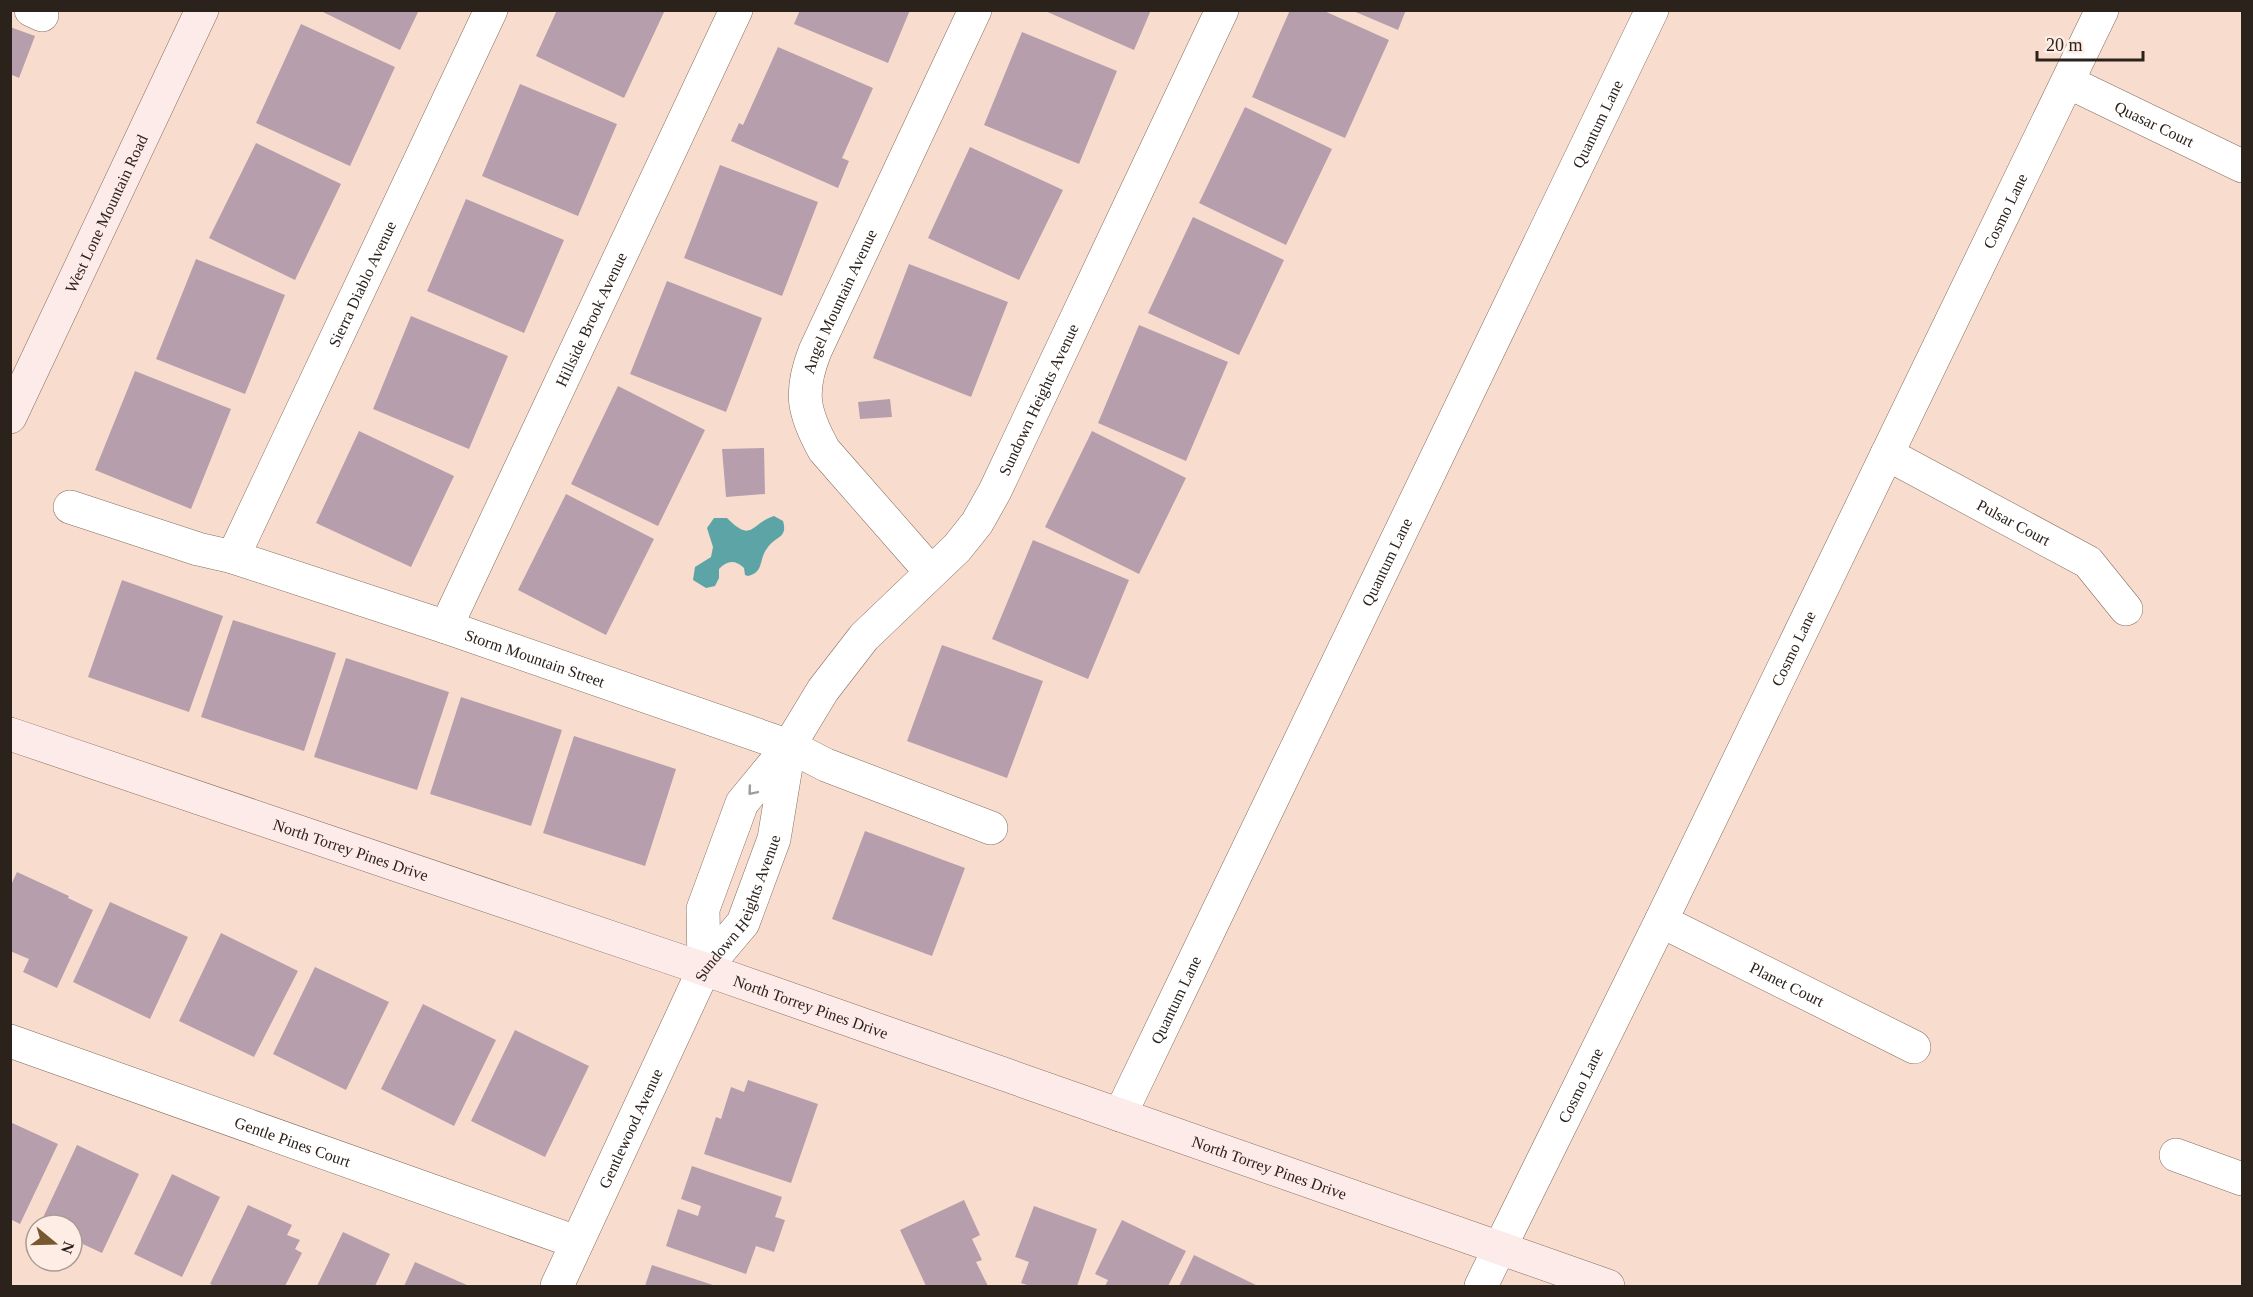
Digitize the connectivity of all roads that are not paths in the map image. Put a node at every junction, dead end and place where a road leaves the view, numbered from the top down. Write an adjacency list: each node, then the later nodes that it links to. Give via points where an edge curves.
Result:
1 (202, 10): 10 (street, West Lone Mountain Road)
2 (491, 10): 13 (street, Sierra Diablo Avenue)
3 (736, 10): 16 (street, Hillside Brook Avenue)
4 (975, 10): 14 (street, Angel Mountain Avenue, via 805,376 805,402 812,428 824,450)
5 (1222, 10): 14 (street, Sundown Heights Avenue, via 995,491 957,548)
6 (1652, 10): 24 (street, Quantum Lane)
7 (2102, 10): 8 (street, Cosmo Lane)
8 (2068, 82): 9 (street, Quasar Court); 11 (street, Cosmo Lane)
9 (2242, 166)
10 (10, 417)
11 (1887, 454): 15 (street, Pulsar Court, via 2088,562); 20 (street, Cosmo Lane)
12 (70, 507): 13 (street, Storm Mountain Street)
13 (233, 557): 16 (street, Storm Mountain Street)
14 (930, 571): 18 (street, Sundown Heights Avenue, via 864,637)
15 (2126, 609)
16 (446, 627): 18 (street, Storm Mountain Street)
17 (10, 734): 21 (street, North Torrey Pines Drive)
18 (789, 746): 19 (street, Storm Mountain Street, via 826,765); 21 (street, Sundown Heights Avenue, via 774,839 743,923); 21 (street, Sundown Heights Avenue, one-way to 21, via 742,803 703,909)
19 (991, 828)
20 (1661, 921): 23 (street, Planet Court); 28 (street, Cosmo Lane)
21 (704, 969): 24 (street, North Torrey Pines Drive); 27 (street, Gentlewood Avenue)
22 (10, 1041): 27 (street, Gentle Pines Court)
23 (1914, 1047)
24 (1120, 1115): 28 (street, North Torrey Pines Drive)
25 (2176, 1155): 26 (street)
26 (2242, 1179)
27 (576, 1242): 29 (street, Gentlewood Avenue)
28 (1502, 1248): 30 (street, Cosmo Lane); 31 (street, North Torrey Pines Drive)
29 (556, 1287)
30 (1481, 1287)
31 (1608, 1287)

